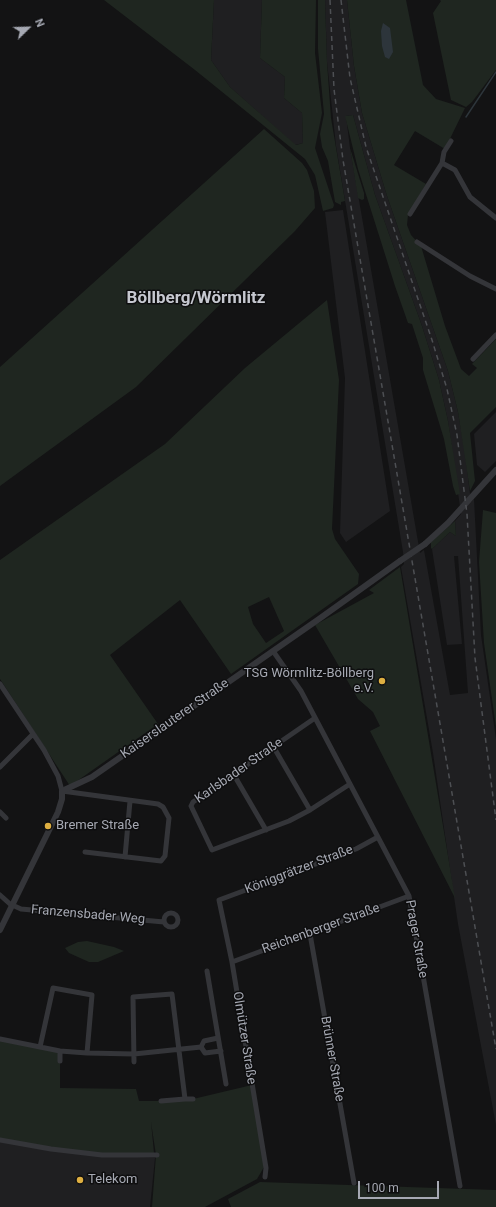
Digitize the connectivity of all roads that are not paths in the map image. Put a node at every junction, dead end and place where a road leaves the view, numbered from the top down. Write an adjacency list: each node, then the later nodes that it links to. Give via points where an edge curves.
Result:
1 (451, 141): 2 (street, via 444,152)
2 (442, 163): 3 (street); 4 (street, via 455,170 470,197)
3 (410, 214)
4 (496, 218)
5 (417, 242): 6 (street, via 470,276)
6 (496, 289)
7 (496, 335): 8 (street)
8 (473, 359)
9 (496, 470): 10 (street, Kaiserslauterer Straße, bridge, via 448,523 425,544)
10 (273, 651): 12 (street, Prager Straße, via 301,691); 18 (street, Kaiserslauterer Straße, via 92,778)
11 (0, 684): 13 (street)
12 (315, 718): 14 (street, Karlsbader Straße); 17 (street, Prager Straße)
13 (34, 734): 15 (street); 18 (street, via 53,765)
14 (273, 746): 16 (street, Karlsbader Straße); 20 (street)
15 (0, 767)
16 (234, 774): 23 (street); 23 (street, Karlsbader Straße, via 193,802 191,806 212,850)
17 (350, 784): 20 (street, Karlsbader Straße); 24 (street, Prager Straße)
18 (62, 791): 19 (street); 30 (street, via 58,812)
19 (130, 801): 26 (street); 26 (street, via 158,804 163,807 169,822 164,858 161,860)
20 (310, 810): 23 (street, Karlsbader Straße)
21 (0, 812): 22 (street)
22 (6, 818)
23 (266, 830)
24 (378, 837): 28 (street, Prager Straße); 29 (street, Königgrätzer Straße, via 356,849)
25 (85, 852): 26 (street)
26 (125, 857)
27 (0, 895): 30 (street)
28 (409, 896): 33 (street, Reichenberger Straße); 55 (street, Prager Straße)
29 (219, 900): 34 (street, Olmützer Straße)
30 (13, 905): 31 (street, Franzensbader Weg, via 21,909); 32 (street)
31 (164, 922)
32 (0, 930)
33 (310, 934): 34 (street, Reichenberger Straße); 54 (street, Brünner Straße)
34 (232, 962): 53 (street, Olmützer Straße, via 266,1168)
35 (207, 971): 36 (street)
36 (218, 1038): 39 (street, via 204,1041); 42 (street)
37 (0, 1039): 38 (street)
38 (40, 1047): 41 (street); 43 (street, via 53,988 92,995)
39 (201, 1047): 40 (street); 42 (street, via 206,1053)
40 (179, 1050): 44 (street); 44 (street, via 172,994 134,997); 48 (street)
41 (60, 1051): 43 (street); 45 (street)
42 (220, 1051): 47 (street)
43 (87, 1053): 44 (street)
44 (134, 1054): 46 (street)
45 (60, 1061)
46 (134, 1062)
47 (226, 1084)
48 (186, 1099): 49 (street); 50 (street)
49 (193, 1099)
50 (161, 1101)
51 (0, 1140): 52 (street, via 102,1155)
52 (157, 1155)
53 (264, 1177)
54 (354, 1183)
55 (460, 1186)

